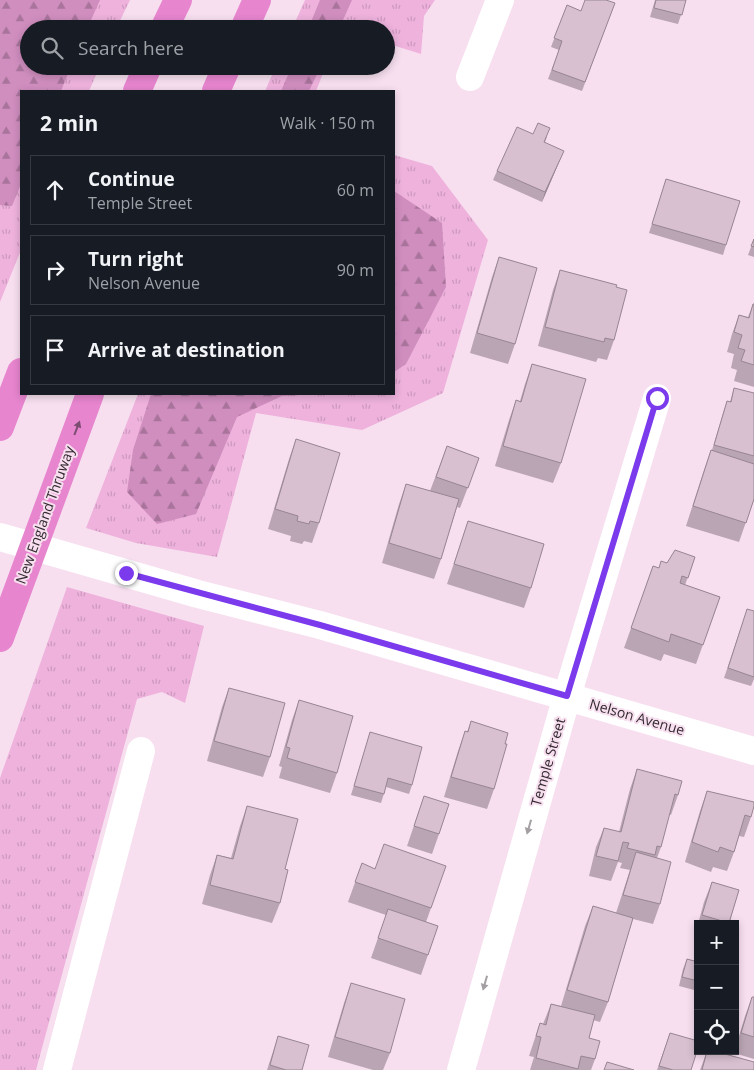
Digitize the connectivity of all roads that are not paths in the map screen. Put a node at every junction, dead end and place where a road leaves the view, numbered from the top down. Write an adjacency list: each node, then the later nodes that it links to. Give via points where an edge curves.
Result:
1 (178, 0): 4 (highway)
2 (257, 0): 5 (highway)
3 (500, 0): 8 (street)
4 (168, 20)
5 (248, 20)
6 (144, 75): 9 (highway)
7 (223, 75): 10 (highway)
8 (470, 78)
9 (137, 90)
10 (216, 90)
11 (20, 375): 14 (highway)
12 (90, 395): 16 (highway, New England Thruway, one-way to 12)
13 (657, 398): 17 (street, Temple Street)
14 (0, 427)
15 (0, 537): 17 (street, Nelson Avenue)
16 (0, 638)
17 (567, 696): 19 (street, Nelson Avenue); 21 (street, Temple Street, one-way to 21)
18 (141, 751): 20 (street)
19 (754, 751)
20 (57, 1070)
21 (460, 1070)

